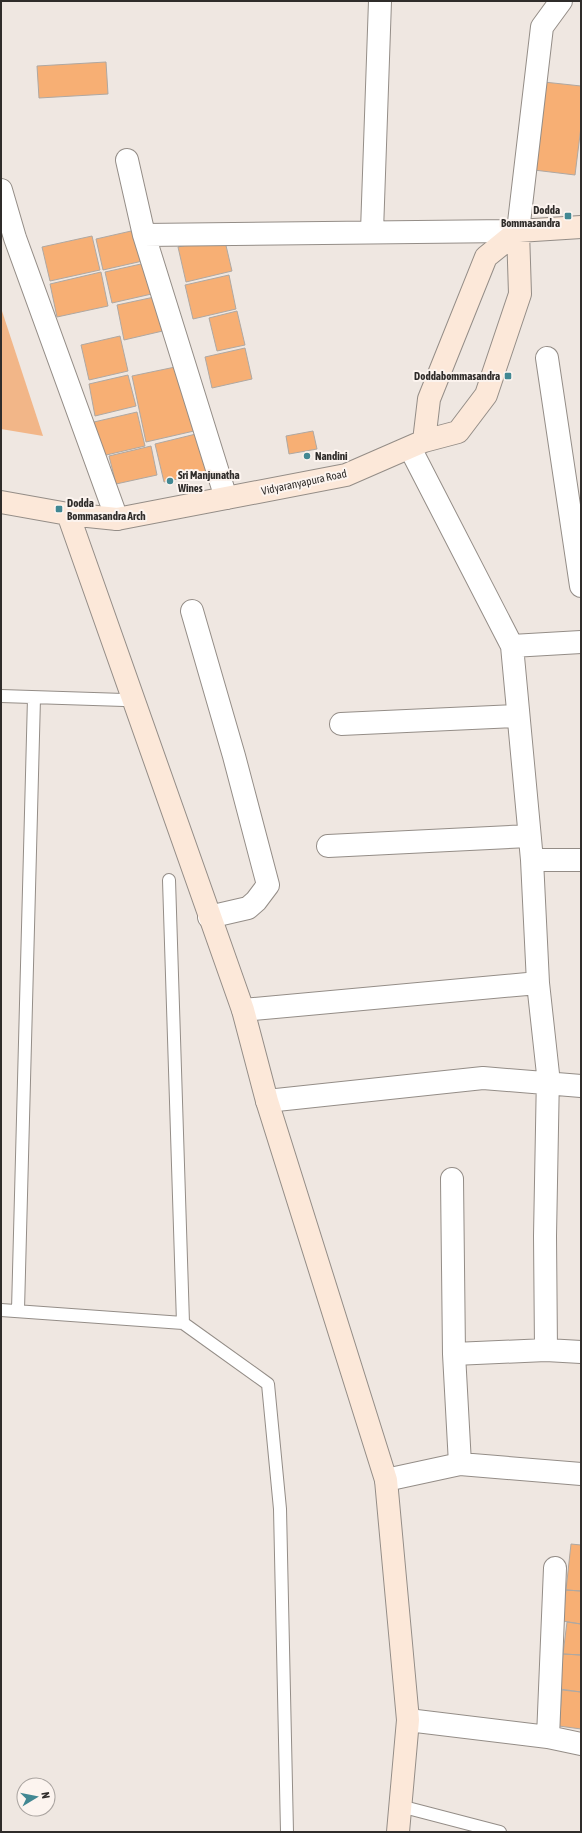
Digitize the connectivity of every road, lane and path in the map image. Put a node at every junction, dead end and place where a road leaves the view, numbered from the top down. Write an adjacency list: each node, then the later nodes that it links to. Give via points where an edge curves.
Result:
1 (380, 1): 6 (street)
2 (555, 1): 7 (street, via 542,27)
3 (127, 160): 8 (street)
4 (1, 190): 14 (street, via 15,238)
5 (581, 227): 7 (street)
6 (372, 231): 7 (street); 8 (street)
7 (518, 231): 10 (street, via 486,257 429,399); 10 (street, Vidyaranyapura Road, via 520,294 486,395 458,432)
8 (144, 235): 11 (street)
9 (547, 358): 15 (street)
10 (417, 444): 11 (street, Vidyaranyapura Road, via 346,475); 18 (street)
11 (226, 498): 14 (street, Vidyaranyapura Road)
12 (1, 502): 13 (street, Vidyaranyapura Road)
13 (68, 514): 14 (street, Vidyaranyapura Road); 29 (street)
14 (117, 519)
15 (581, 586)
16 (192, 610): 29 (street, via 268,885 248,908)
17 (581, 642): 18 (street)
18 (512, 646): 22 (street)
19 (1, 696): 20 (lane)
20 (34, 698): 21 (lane); 37 (lane)
21 (124, 700)
22 (518, 716): 23 (street); 24 (street)
23 (341, 724)
24 (529, 836): 25 (street); 26 (street)
25 (328, 846)
26 (532, 860): 27 (street); 30 (street)
27 (581, 860)
28 (170, 880): 38 (lane)
29 (209, 917): 31 (street)
30 (538, 983): 31 (street); 32 (street)
31 (243, 1010): 34 (street)
32 (548, 1083): 33 (street); 34 (street, via 483,1078); 39 (street, via 544,1236)
33 (581, 1086)
34 (267, 1101): 44 (street)
35 (452, 1179): 41 (street)
36 (1, 1310): 37 (lane)
37 (18, 1310): 38 (lane)
38 (184, 1322): 50 (lane, via 268,1384 280,1509)
39 (546, 1350): 40 (street); 41 (street)
40 (581, 1352)
41 (454, 1354): 42 (street)
42 (460, 1464): 43 (street); 44 (street)
43 (581, 1474)
44 (386, 1480): 46 (street)
45 (555, 1568): 47 (street)
46 (408, 1720): 47 (street); 49 (street)
47 (548, 1737): 48 (street)
48 (581, 1744)
49 (400, 1806): 51 (street); 52 (lane)
50 (287, 1832)
51 (398, 1832)
52 (500, 1832)

